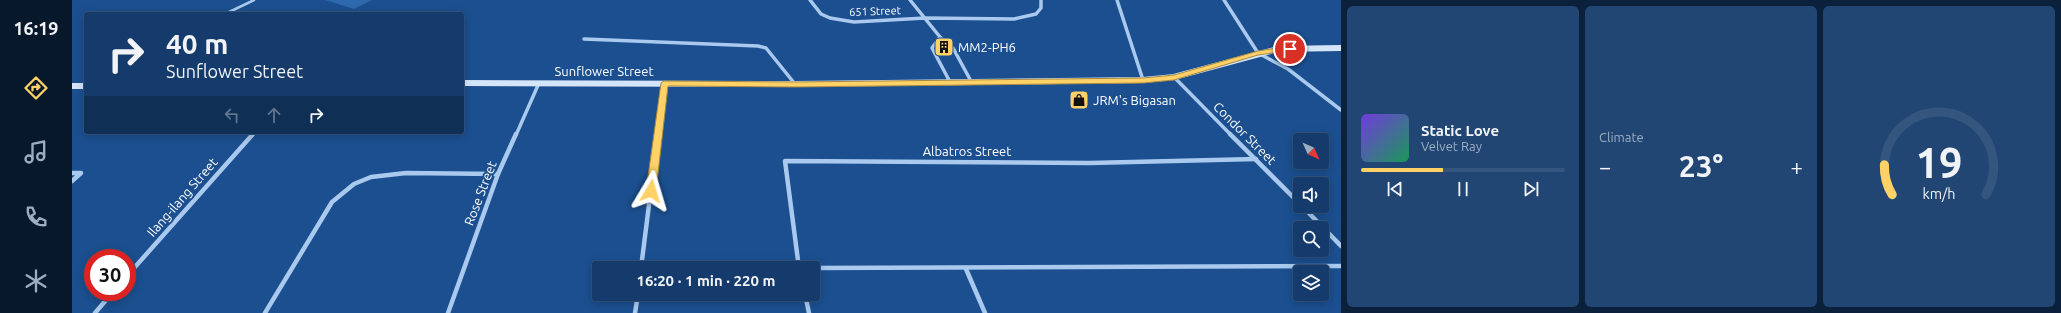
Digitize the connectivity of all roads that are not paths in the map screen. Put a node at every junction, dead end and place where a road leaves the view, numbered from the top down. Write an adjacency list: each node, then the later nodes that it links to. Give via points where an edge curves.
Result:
1 (254, 0): 7 (lane)
2 (810, 0): 8 (street, 651 Street, via 821,14 841,21)
3 (910, 0): 8 (street)
4 (1041, 0): 8 (street, 651 Street, via 1041,8 1036,14 1014,19)
5 (1117, 0): 14 (street)
6 (1224, 0): 12 (street)
7 (229, 12)
8 (925, 18): 9 (street)
9 (940, 38): 18 (street, via 953,48); 20 (street, via 932,48)
10 (584, 39): 19 (street, via 758,46 766,48)
11 (1341, 48): 12 (main road, Sunflower Street, via 1278,49)
12 (1258, 53): 13 (main road, Sunflower Street); 23 (street, via 1288,69)
13 (1174, 77): 14 (main road, Sunflower Street); 25 (street, Condor Street)
14 (1143, 80): 18 (main road, Sunflower Street)
15 (464, 82): 16 (main road, Sunflower Street)
16 (539, 82): 17 (main road, Sunflower Street); 27 (street, Rose Street)
17 (664, 83): 19 (main road, Sunflower Street); 32 (street)
18 (972, 83): 20 (main road, Sunflower Street)
19 (795, 84): 20 (main road, Sunflower Street)
20 (950, 84)
21 (72, 86): 22 (main road)
22 (84, 86)
23 (1341, 110)
24 (252, 134): 34 (street, Ilang-ilang Street)
25 (1256, 159): 29 (street, Condor Street); 33 (street, Albatros Street, via 1097,163 785,161)
26 (72, 173): 28 (street, via 81,173)
27 (498, 174): 42 (street, via 394,174 359,181 332,202); 43 (street, Rose Street)
28 (72, 181)
29 (1293, 197)
30 (1309, 213): 31 (street, Condor Street)
31 (1341, 246)
32 (642, 261)
33 (799, 261)
34 (136, 266)
35 (1341, 266): 37 (street)
36 (820, 268): 37 (street)
37 (966, 269): 46 (street)
38 (105, 301): 41 (street)
39 (637, 301): 44 (street)
40 (806, 301): 45 (street)
41 (95, 313)
42 (265, 313)
43 (448, 313)
44 (635, 313)
45 (809, 313)
46 (986, 313)

